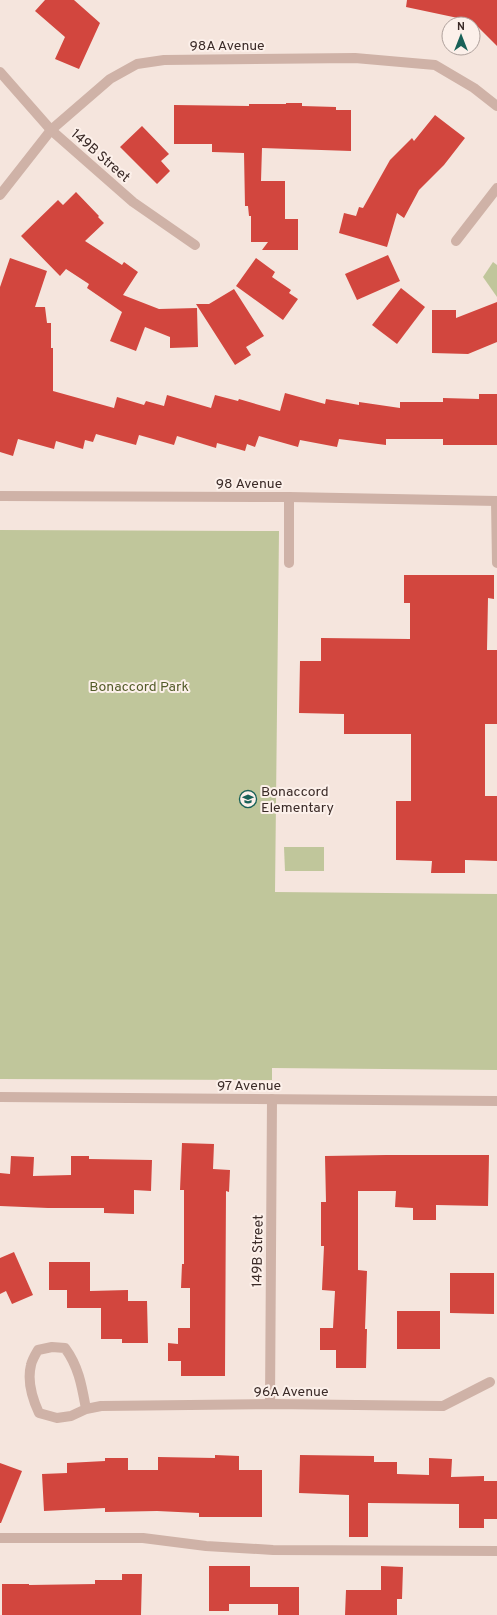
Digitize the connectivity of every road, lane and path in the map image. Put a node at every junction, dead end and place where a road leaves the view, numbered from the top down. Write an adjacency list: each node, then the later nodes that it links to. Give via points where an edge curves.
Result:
1 (0, 72): 3 (street, 149B Street)
2 (497, 106): 3 (street, 98A Avenue, via 474,88 435,65 355,58 164,60 137,64 110,79)
3 (51, 130): 5 (street, 98A Avenue); 7 (street, 149B Street, via 133,202)
4 (497, 188): 6 (street)
5 (0, 195)
6 (456, 241)
7 (196, 245)
8 (0, 496): 9 (street, 98 Avenue)
9 (289, 497): 10 (street, 98 Avenue); 11 (street)
10 (496, 501): 12 (street)
11 (289, 563)
12 (497, 563)
13 (0, 1097): 14 (street, 97 Avenue)
14 (272, 1099): 15 (street, 97 Avenue); 17 (street, 149B Street)
15 (497, 1101)
16 (490, 1382): 17 (street, 96A Avenue, via 443,1406)
17 (270, 1404): 18 (street, 96A Avenue, via 101,1406)
18 (86, 1409): 18 (street, 96A Avenue, via 71,1416 57,1418 39,1413 30,1384 31,1364 38,1350 65,1348 74,1359)
19 (0, 1538): 20 (street, via 143,1538 206,1546 273,1550)
20 (497, 1551)

